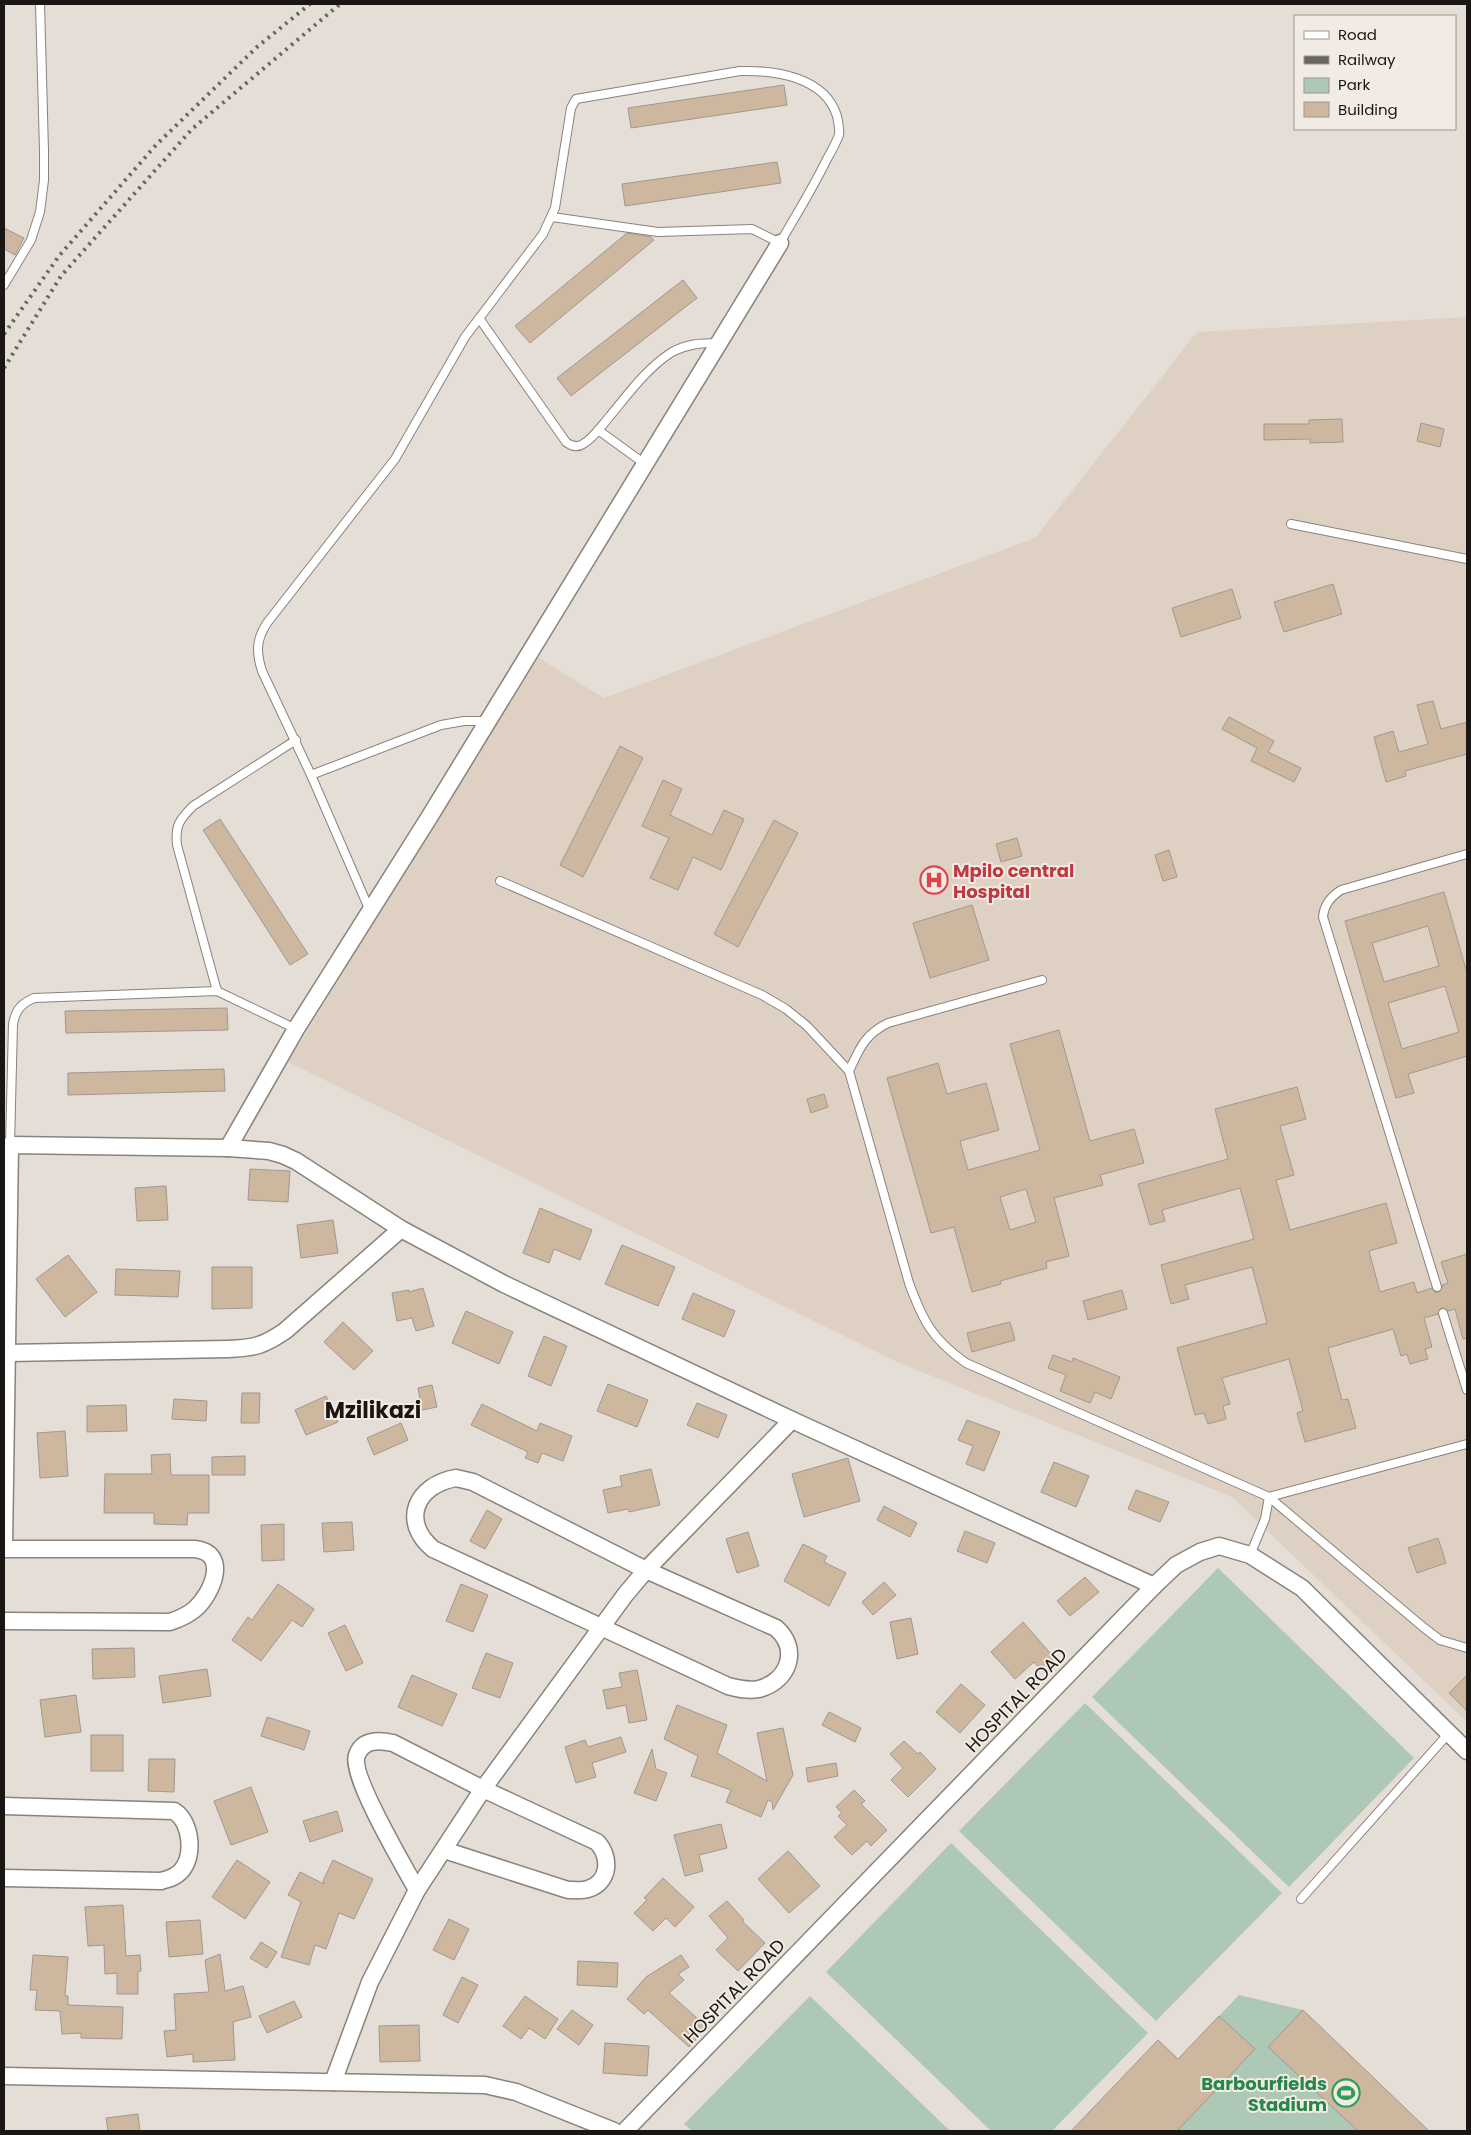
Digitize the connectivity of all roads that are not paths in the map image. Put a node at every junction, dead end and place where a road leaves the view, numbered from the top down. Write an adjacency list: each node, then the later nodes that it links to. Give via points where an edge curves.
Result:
1 (40, 4): 4 (lane, via 44,160 40,212 31,240)
2 (552, 217): 3 (lane, via 658,232 752,229); 3 (lane, via 571,108 576,99 763,70 786,74 819,89 828,97 838,120 839,134); 5 (lane, via 543,234)
3 (780, 243): 6 (street)
4 (4, 284)
5 (479, 318): 7 (lane, via 566,442 571,446 584,444); 12 (lane, via 394,459 260,634 257,644 260,664)
6 (718, 343): 7 (lane, via 686,346 661,361 632,389); 8 (street)
7 (598, 430): 8 (lane)
8 (645, 464): 11 (street)
9 (1291, 524): 10 (lane)
10 (1467, 559)
11 (487, 721): 13 (lane, via 442,725); 16 (street)
12 (296, 740): 13 (lane); 18 (lane, via 193,806 182,817 176,830)
13 (312, 775): 16 (lane)
14 (1467, 854): 24 (lane, via 1340,890 1324,908 1323,917)
15 (500, 881): 20 (lane, via 762,995 807,1026)
16 (370, 911): 19 (street)
17 (1042, 980): 20 (lane, via 888,1023 864,1039)
18 (217, 990): 19 (lane); 21 (lane, via 34,998 22,1004 15,1012 13,1024)
19 (296, 1029): 22 (street)
20 (850, 1071): 30 (lane, via 909,1282 920,1312 947,1349 966,1363)
21 (10, 1145): 22 (street); 26 (street)
22 (228, 1148): 23 (street, via 269,1151 296,1161)
23 (401, 1229): 26 (street, via 268,1343 228,1349); 28 (street, via 504,1284)
24 (1437, 1287)
25 (1443, 1313): 27 (lane)
26 (7, 1353): 31 (street)
27 (1467, 1390)
28 (792, 1420): 33 (street); 34 (street)
29 (1467, 1444): 30 (lane)
30 (1269, 1497): 32 (lane, via 1265,1519); 37 (lane, via 1440,1640)
31 (4, 1547): 35 (street, via 195,1549 210,1554 215,1568 212,1583 201,1602 194,1610 170,1622)
32 (1250, 1555): 34 (street, HOSPITAL ROAD, via 1219,1546 1200,1552 1176,1565); 38 (street, HOSPITAL ROAD, via 1302,1588)
33 (646, 1570): 36 (street); 36 (street, via 776,1628 789,1646 790,1659 784,1672 775,1682 760,1689 743,1690); 36 (street, via 473,1482 456,1478 442,1481 429,1488 420,1499 414,1512 416,1528 433,1549)
34 (1154, 1586): 49 (street, HOSPITAL ROAD)
35 (4, 1621)
36 (600, 1626): 40 (street)
37 (1467, 1648)
38 (1449, 1733): 39 (street, HOSPITAL ROAD); 45 (lane)
39 (1467, 1751)
40 (483, 1789): 42 (street); 42 (street, via 598,1842 607,1863 605,1875 598,1885 586,1890 568,1890); 44 (street, via 393,1743 378,1740 363,1745 356,1756 356,1768 364,1790)
41 (4, 1806): 43 (street, via 174,1811 185,1822 189,1848 182,1870 173,1878 160,1881)
42 (444, 1850): 44 (street)
43 (4, 1878)
44 (417, 1890): 47 (street, via 370,1982)
45 (1301, 1899)
46 (4, 2076): 47 (street)
47 (333, 2082): 48 (street, via 485,2085 501,2088)
48 (614, 2131)
49 (625, 2131)

